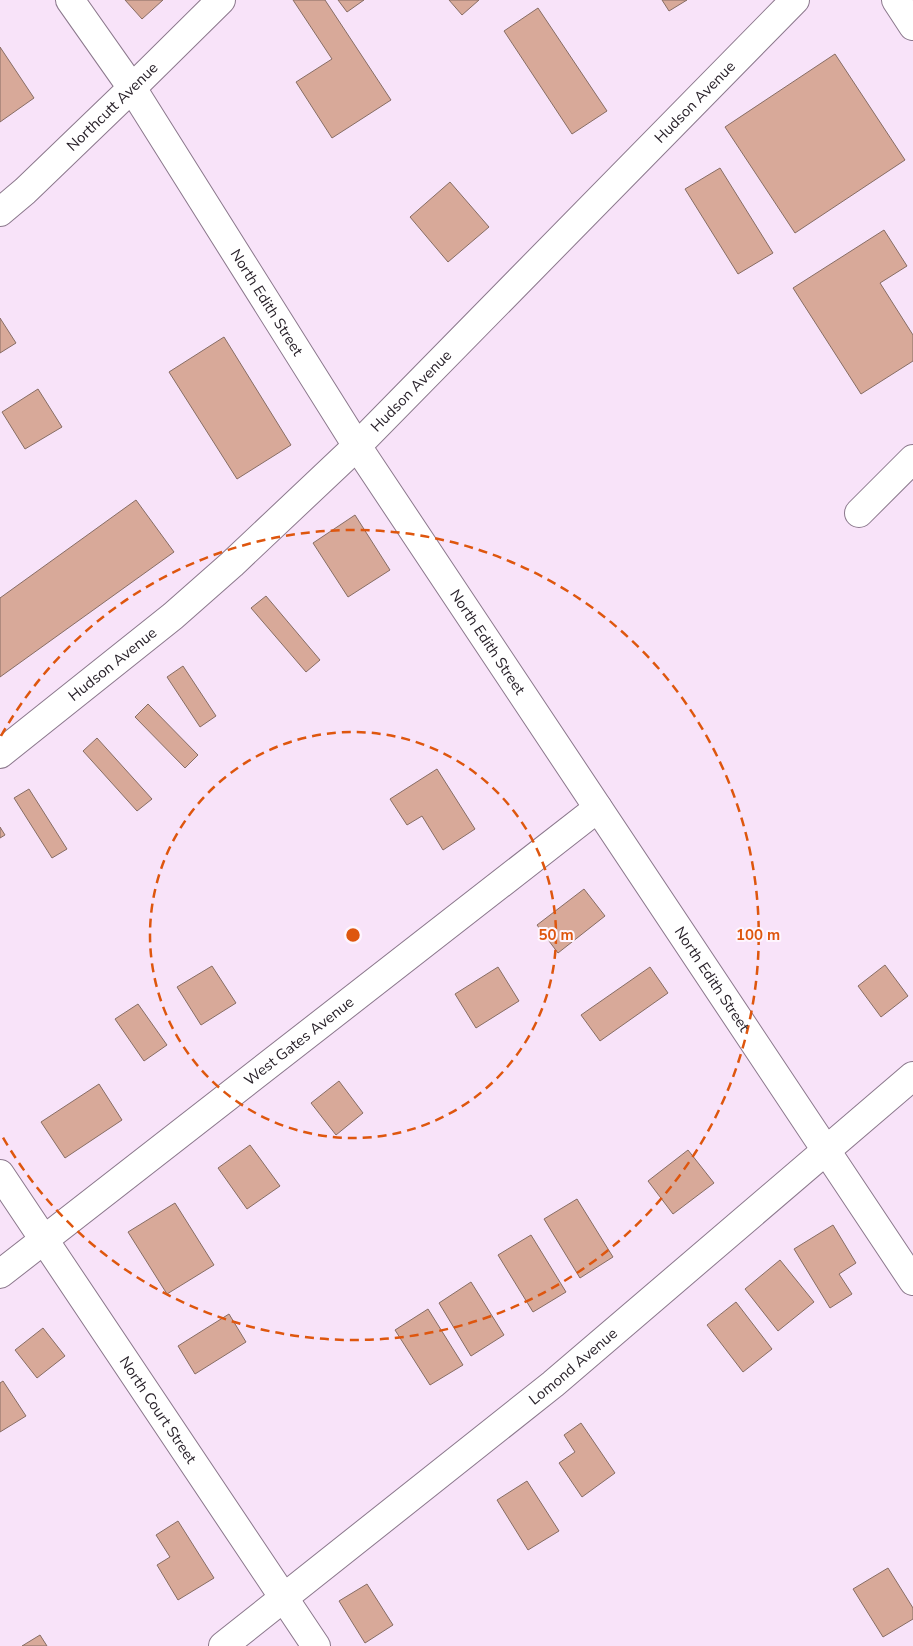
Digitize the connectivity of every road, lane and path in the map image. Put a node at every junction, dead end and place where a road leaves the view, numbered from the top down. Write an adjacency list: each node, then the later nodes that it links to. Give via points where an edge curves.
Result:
1 (70, 0): 6 (street, North Edith Street)
2 (221, 0): 6 (street, Northcutt Avenue)
3 (795, 0): 8 (street, Hudson Avenue)
4 (896, 0): 5 (street)
5 (913, 26)
6 (132, 88): 7 (street, Northcutt Avenue); 8 (street, North Edith Street)
7 (0, 212)
8 (357, 446): 11 (street, Hudson Avenue, via 173,616); 12 (street, North Edith Street)
9 (913, 459): 10 (street)
10 (859, 513)
11 (0, 754)
12 (598, 808): 14 (street, North Edith Street); 16 (street, West Gates Avenue)
13 (913, 1076): 14 (street, Lomond Avenue)
14 (825, 1150): 18 (street, North Edith Street); 19 (street, Lomond Avenue, via 553,1384)
15 (0, 1174): 16 (street, North Court Street)
16 (44, 1240): 17 (street, West Gates Avenue); 19 (street, North Court Street)
17 (0, 1274)
18 (913, 1281)
19 (284, 1597): 20 (street, Lomond Avenue); 21 (street, North Court Street)
20 (223, 1646)
21 (316, 1646)

